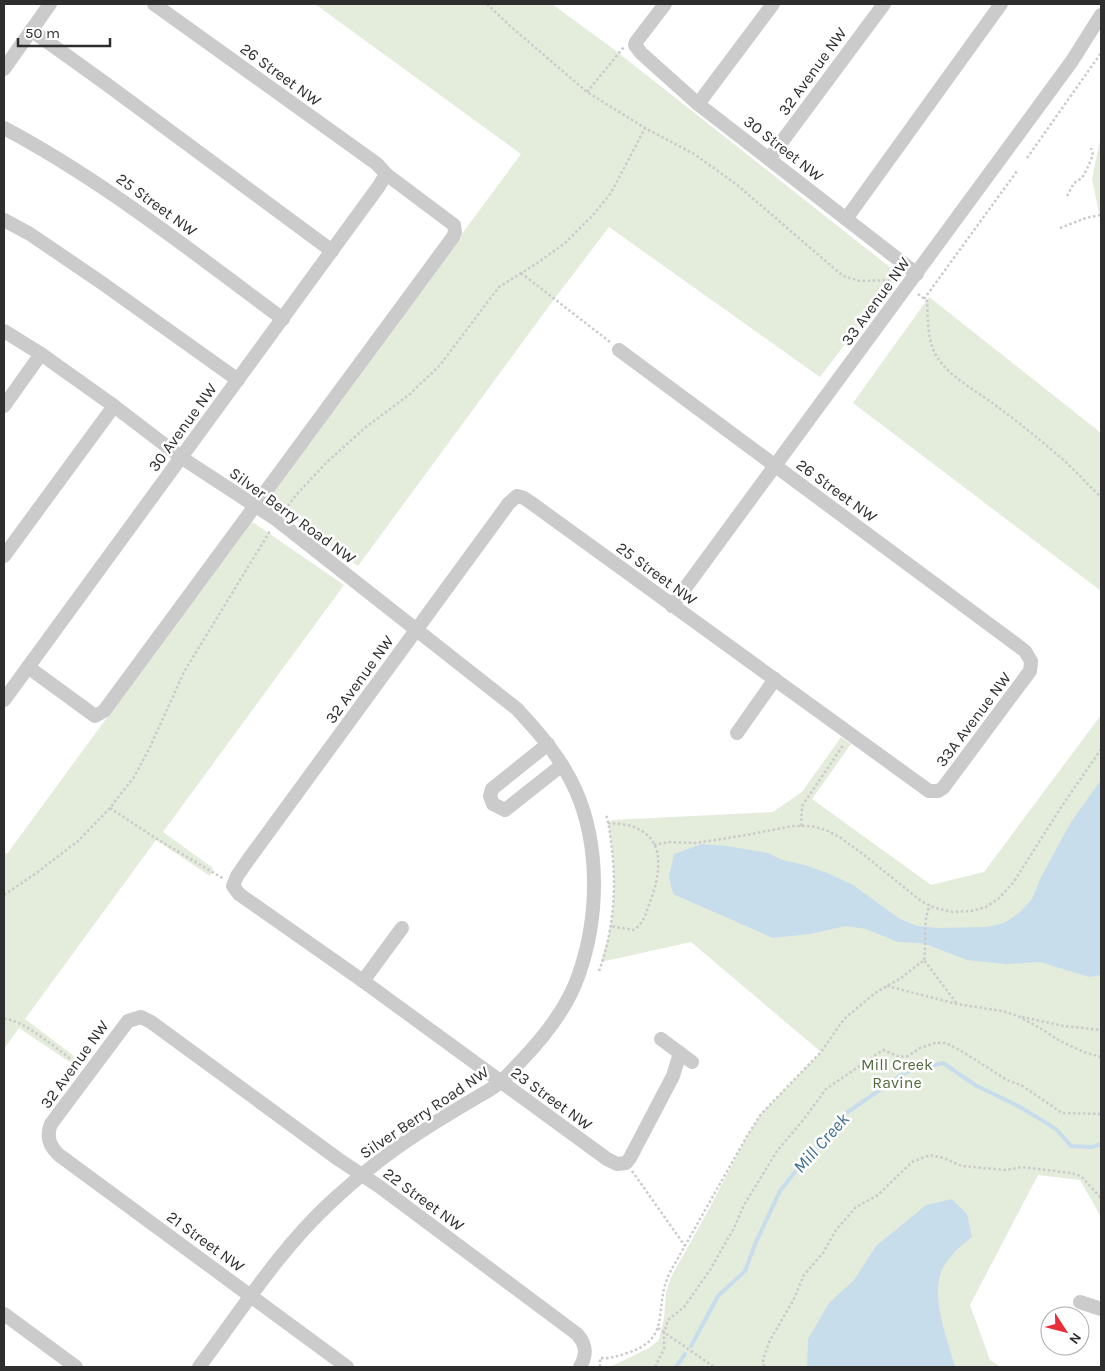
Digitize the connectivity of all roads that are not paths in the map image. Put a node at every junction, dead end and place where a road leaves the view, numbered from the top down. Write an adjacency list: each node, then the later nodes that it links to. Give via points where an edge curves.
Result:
1 (50, 4): 8 (street)
2 (154, 4): 13 (street, 26 Street NW, via 377,164)
3 (665, 4): 10 (street, 30 Street NW, via 636,45 640,53)
4 (773, 4): 10 (street)
5 (884, 4): 12 (street, 32 Avenue NW)
6 (1001, 4): 14 (street)
7 (1101, 15): 17 (street, 33 Avenue NW, via 1072,61)
8 (31, 30): 9 (street); 16 (street)
9 (4, 69)
10 (698, 104): 12 (street, 30 Street NW)
11 (4, 128): 18 (street, 25 Street NW, via 43,148 119,197)
12 (769, 159): 14 (street, 30 Street NW)
13 (386, 174): 16 (street, 30 Avenue NW); 28 (street, 26 Street NW, via 454,225 455,232)
14 (846, 218): 17 (street, 30 Street NW)
15 (4, 220): 22 (street, via 94,277)
16 (332, 250): 18 (street, 30 Avenue NW)
17 (917, 274): 26 (street, 33 Avenue NW)
18 (282, 319): 22 (street, 30 Avenue NW)
19 (4, 331): 21 (street, Silver Berry Road NW)
20 (619, 350): 26 (street, 26 Street NW)
21 (41, 354): 23 (street); 24 (street, Silver Berry Road NW)
22 (238, 380): 25 (street, 30 Avenue NW)
23 (4, 406)
24 (114, 406): 25 (street, Silver Berry Road NW); 29 (street)
25 (182, 458): 28 (street, Silver Berry Road NW); 33 (street, 30 Avenue NW)
26 (775, 466): 30 (street, 33 Avenue NW); 32 (street, 26 Street NW, via 1025,651)
27 (517, 496): 30 (street, 25 Street NW, via 530,502); 31 (street, 32 Avenue NW)
28 (255, 505): 31 (street, Silver Berry Road NW); 33 (street, 26 Street NW, via 104,711 95,716)
29 (4, 556)
30 (672, 606): 34 (street, 25 Street NW)
31 (416, 631): 37 (street, Silver Berry Road NW, via 517,709); 40 (street, 32 Avenue NW)
32 (1031, 661): 39 (street, 33A Avenue NW, via 1030,671 943,788)
33 (28, 667): 35 (street, 30 Avenue NW)
34 (775, 680): 36 (street); 39 (street, 25 Street NW, via 925,790)
35 (4, 700)
36 (737, 733)
37 (548, 744): 38 (street, Silver Berry Road NW); 38 (street, via 492,789 493,804 505,810)
38 (562, 766): 47 (street, Silver Berry Road NW, via 583,808 588,826 593,859 590,938 579,975 560,1012 548,1030)
39 (934, 792)
40 (233, 884): 42 (street, 23 Street NW, via 239,894)
41 (402, 928): 42 (street)
42 (364, 981): 47 (street, 23 Street NW)
43 (137, 1018): 48 (street, 32 Avenue NW, via 123,1026 88,1073 51,1124); 49 (street, 22 Street NW, via 151,1022)
44 (661, 1039): 45 (street)
45 (680, 1053): 46 (street); 47 (street, 23 Street NW, via 673,1076 626,1163 617,1164 607,1159)
46 (692, 1062)
47 (500, 1082): 49 (street, Silver Berry Road NW, via 414,1136)
48 (48, 1138): 50 (street, 21 Street NW, via 59,1155)
49 (362, 1175): 50 (street, Silver Berry Road NW, via 306,1228); 57 (street, 22 Street NW, via 577,1334 585,1348 585,1358)
50 (252, 1296): 55 (street, Silver Berry Road NW); 56 (street, 21 Street NW)
51 (1080, 1302): 52 (street)
52 (1101, 1309)
53 (4, 1314): 54 (street)
54 (76, 1367)
55 (199, 1367)
56 (347, 1367)
57 (580, 1367)

